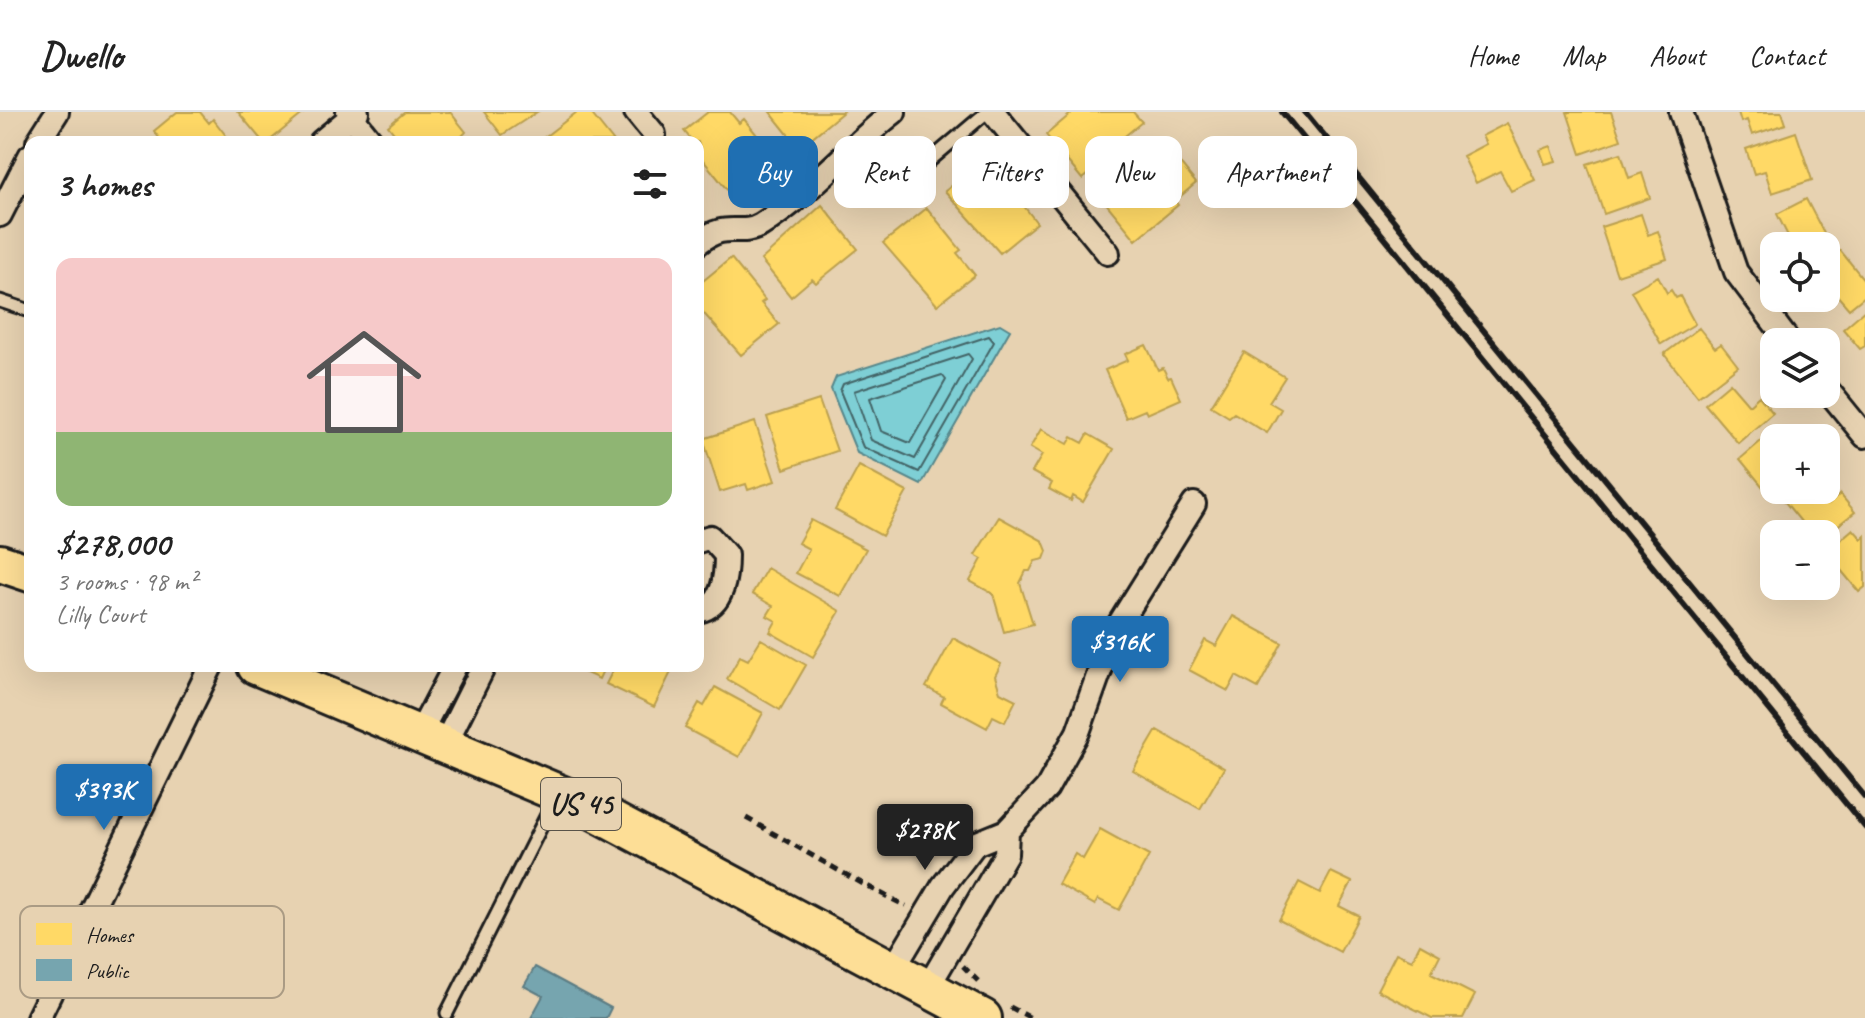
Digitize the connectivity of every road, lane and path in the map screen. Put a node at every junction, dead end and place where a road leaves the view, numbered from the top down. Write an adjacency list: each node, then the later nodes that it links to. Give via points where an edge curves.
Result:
1 (57, 112): 9 (street)
2 (636, 112): 8 (street)
3 (987, 112): 13 (lane)
4 (993, 112): 18 (street)
5 (1681, 112): 21 (street, via 1736,272)
6 (352, 114): 10 (street); 11 (street)
7 (889, 114): 12 (street)
8 (654, 134)
9 (42, 136)
10 (328, 136)
11 (368, 136)
12 (867, 136)
13 (936, 155)
14 (834, 166): 17 (street, via 759,226 715,229)
15 (24, 168): 16 (street)
16 (0, 215)
17 (704, 238)
18 (1108, 253)
19 (0, 301): 20 (lane)
20 (24, 309)
21 (1778, 328)
22 (1840, 405): 23 (street)
23 (1865, 436)
24 (1194, 504): 36 (street, via 1113,634 1078,732 1047,788)
25 (704, 539): 28 (street, via 710,537 726,555 726,585)
26 (0, 563): 27 (main road)
27 (24, 571)
28 (704, 610)
29 (208, 672): 37 (street)
30 (271, 672): 33 (main road, US 45)
31 (453, 672): 33 (street)
32 (480, 672): 33 (street)
33 (433, 739): 34 (main road, US 45)
34 (558, 793): 39 (main road, US 45); 42 (lane)
35 (746, 818): 38 (path)
36 (1007, 831): 38 (street, via 975,844); 40 (street, via 1006,854)
37 (93, 906)
38 (924, 915): 39 (street)
39 (894, 968): 40 (main road, US 45)
40 (928, 987): 44 (main road, US 45)
41 (48, 998): 43 (street)
42 (447, 1013)
43 (38, 1018)
44 (983, 1018)

